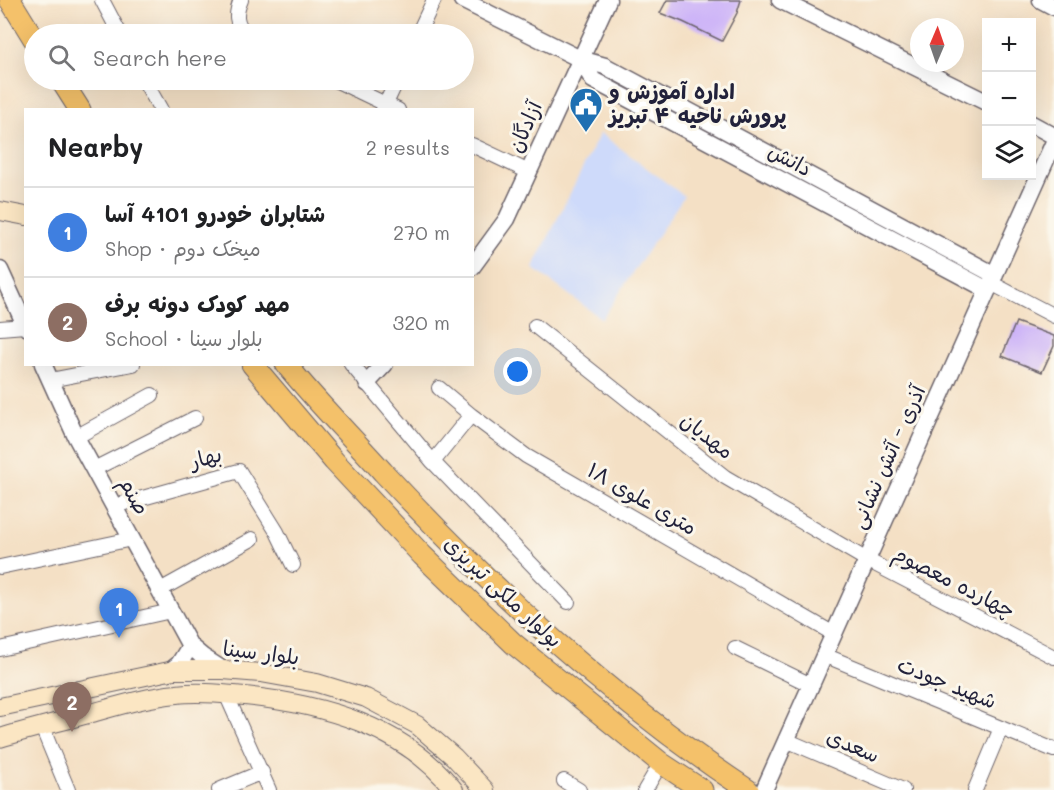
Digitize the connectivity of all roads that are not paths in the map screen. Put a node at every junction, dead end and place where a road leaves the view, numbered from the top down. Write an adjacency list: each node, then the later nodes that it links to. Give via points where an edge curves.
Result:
1 (11, 0): 10 (main road)
2 (102, 0): 11 (street)
3 (241, 0): 12 (street, via 236,16)
4 (434, 0): 13 (street)
5 (462, 0): 14 (street, دانش)
6 (608, 0): 14 (street, آزادگان)
7 (780, 0): 19 (street)
8 (1041, 0): 9 (street)
9 (1054, 7)
10 (26, 24)
11 (115, 24)
12 (239, 24)
13 (423, 24)
14 (580, 59): 27 (street, آزادگان); 32 (street, دانش, via 605,66)
15 (67, 90): 20 (main road)
16 (150, 90): 21 (street)
17 (354, 90): 22 (street)
18 (394, 90): 22 (street)
19 (982, 100)
20 (79, 108)
21 (160, 108)
22 (389, 108)
23 (1036, 126): 24 (street)
24 (1054, 136)
25 (1054, 142): 32 (street, آذرى - آتش نشانى)
26 (474, 146): 27 (street)
27 (529, 172): 30 (street, آزادگان, via 507,219)
28 (0, 211): 29 (main road)
29 (24, 216)
30 (474, 264)
31 (0, 270): 34 (street)
32 (991, 283): 33 (street); 56 (street, آذرى - آتش نشانى)
33 (1054, 316)
34 (24, 325)
35 (535, 326): 56 (street, مهدیان, via 725,477)
36 (24, 327): 37 (street)
37 (0, 328)
38 (44, 366): 44 (street, صنم)
39 (123, 366): 44 (street)
40 (254, 366): 78 (main road, بولوار ملکی تبریزی, via 334,461 422,555 514,644)
41 (288, 366): 89 (main road, بولوار ملکی تبریزی, via 444,537 535,625 669,736)
42 (353, 366): 45 (street)
43 (383, 366): 45 (street)
44 (50, 380): 50 (street, صنم)
45 (367, 383): 51 (street)
46 (439, 388): 48 (street, ۱۸ متری علوی)
47 (152, 395): 50 (street)
48 (471, 415): 51 (street); 62 (street, ۱۸ متری علوی, via 526,456)
49 (195, 418): 52 (street)
50 (76, 437): 52 (street, صنم)
51 (433, 462): 60 (street)
52 (94, 469): 53 (street, صنم)
53 (114, 506): 54 (street, صنم); 57 (street, بهار, via 239,471)
54 (132, 539): 58 (street); 59 (street, صنم)
55 (252, 539): 59 (street)
56 (867, 560): 62 (street, آذرى - آتش نشانى); 67 (street, چهارده معصوم)
57 (293, 565)
58 (0, 567)
59 (160, 590): 61 (street, صنم)
60 (568, 602)
61 (171, 612): 63 (street, صنم); 65 (street)
62 (834, 634): 66 (street, آذرى - آتش نشانى)
63 (190, 646): 68 (street); 69 (street)
64 (735, 648): 70 (street)
65 (0, 649)
66 (824, 655): 70 (street, آذرى - آتش نشانى); 74 (street, شهید جودت)
67 (1054, 657)
68 (223, 670): 69 (main road, بلوار سینا); 85 (main road, بلوار سینا, via 306,681 366,698 417,725)
69 (170, 672): 72 (main road, بلوار سینا)
70 (811, 685): 76 (street, آذرى - آتش نشانى)
71 (226, 694): 73 (main road, بلوار سینا, via 179,693 146,698); 79 (street); 84 (main road, بلوار سینا, via 282,700 368,725 408,746 441,772)
72 (0, 707)
73 (42, 727): 75 (main road, بلوار سینا); 81 (street)
74 (1001, 728): 77 (street, شهید جودت); 92 (street)
75 (0, 738)
76 (786, 740): 90 (street, آذرى - آتش نشانى); 91 (street, سعدی)
77 (1054, 750)
78 (661, 763): 87 (street); 88 (main road, بولوار ملکی تبریزی)
79 (262, 772): 82 (street); 83 (street)
80 (564, 781): 86 (street)
81 (68, 790)
82 (219, 790)
83 (269, 790)
84 (454, 790)
85 (485, 790)
86 (579, 790)
87 (645, 790)
88 (702, 790)
89 (748, 790)
90 (764, 790)
91 (903, 790)
92 (975, 790)

